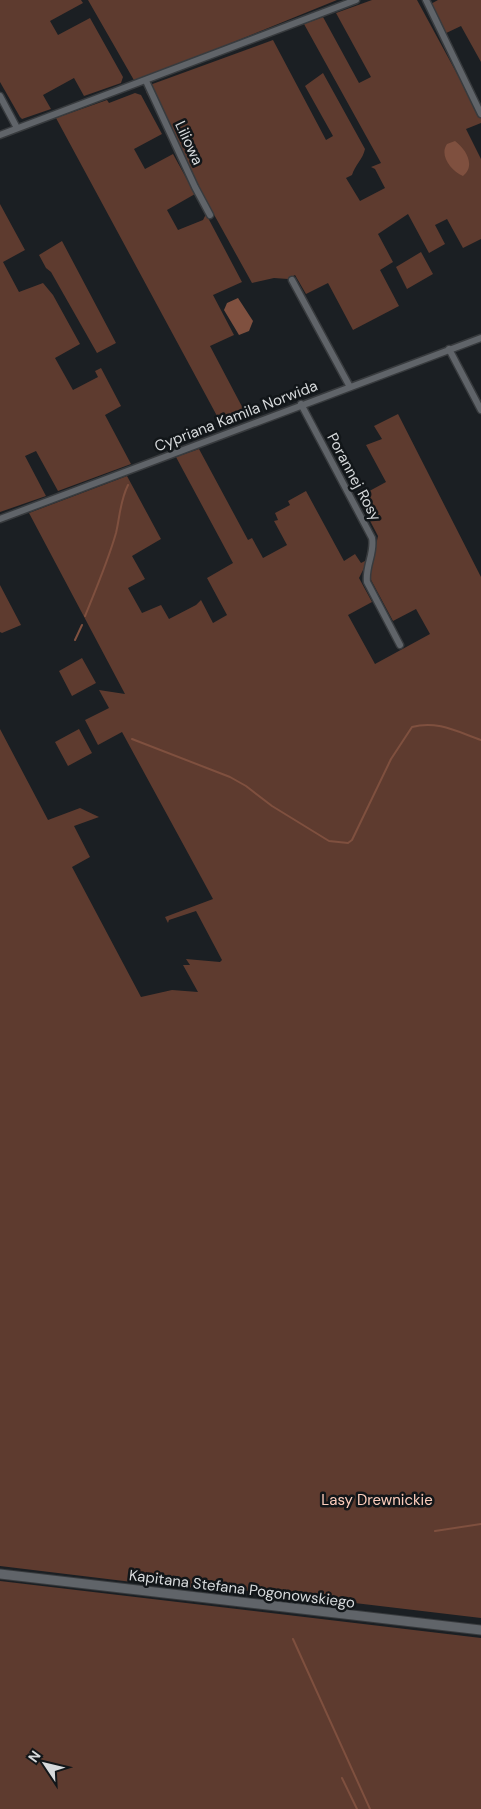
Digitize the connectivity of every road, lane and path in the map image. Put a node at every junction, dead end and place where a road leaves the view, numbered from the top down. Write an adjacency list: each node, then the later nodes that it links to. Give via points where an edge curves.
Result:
1 (356, 0): 3 (street)
2 (426, 0): 5 (street)
3 (146, 81): 6 (street); 8 (street, Liliowa)
4 (0, 96): 6 (street)
5 (481, 114)
6 (17, 128): 7 (street)
7 (0, 135)
8 (210, 214)
9 (292, 280): 12 (street)
10 (481, 338): 11 (street, Cypriana Kamila Norwida)
11 (449, 350): 12 (street, Cypriana Kamila Norwida); 14 (street)
12 (350, 387): 13 (street, Cypriana Kamila Norwida)
13 (301, 404): 15 (street, Cypriana Kamila Norwida); 16 (street, Porannej Rosy, via 372,538 367,582)
14 (481, 410)
15 (0, 518)
16 (400, 645)
17 (0, 1574): 18 (main road, Kapitana Stefana Pogonowskiego)
18 (481, 1630)

